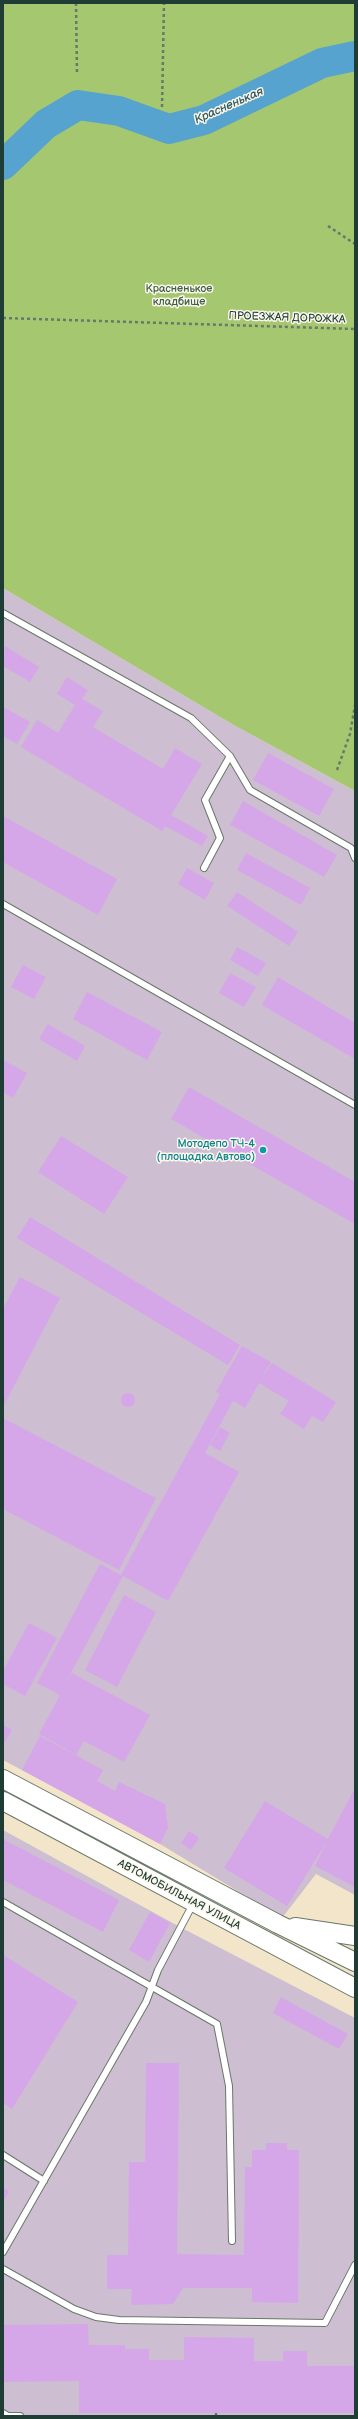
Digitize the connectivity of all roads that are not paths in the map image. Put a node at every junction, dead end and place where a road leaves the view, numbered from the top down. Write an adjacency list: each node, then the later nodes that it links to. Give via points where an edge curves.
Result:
1 (3, 613): 2 (lane, via 191,718)
2 (230, 756): 3 (lane, via 250,790 351,848); 4 (lane, via 205,800 220,838)
3 (355, 858)
4 (204, 868)
5 (3, 904): 6 (lane)
6 (355, 1105)
7 (3, 1779): 11 (main road, АВТОМОБИЛЬНАЯ УЛИЦА)
8 (3, 1801): 10 (main road, АВТОМОБИЛЬНАЯ УЛИЦА)
9 (3, 1902): 14 (lane)
10 (194, 1903): 14 (lane); 15 (main road, АВТОМОБИЛЬНАЯ УЛИЦА)
11 (278, 1924): 12 (main road); 13 (main road, АВТОМОБИЛЬНАЯ УЛИЦА)
12 (355, 1936)
13 (355, 1962)
14 (151, 1987): 17 (lane, via 146,2002); 18 (lane, via 217,2024 229,2086)
15 (355, 1988)
16 (3, 2155): 17 (lane)
17 (44, 2181): 19 (lane)
18 (232, 2242)
19 (3, 2252)
20 (355, 2265): 21 (lane, via 325,2323 119,2320 74,2309)
21 (3, 2269)
22 (3, 2413): 23 (lane, via 8,2416)
23 (20, 2416)

